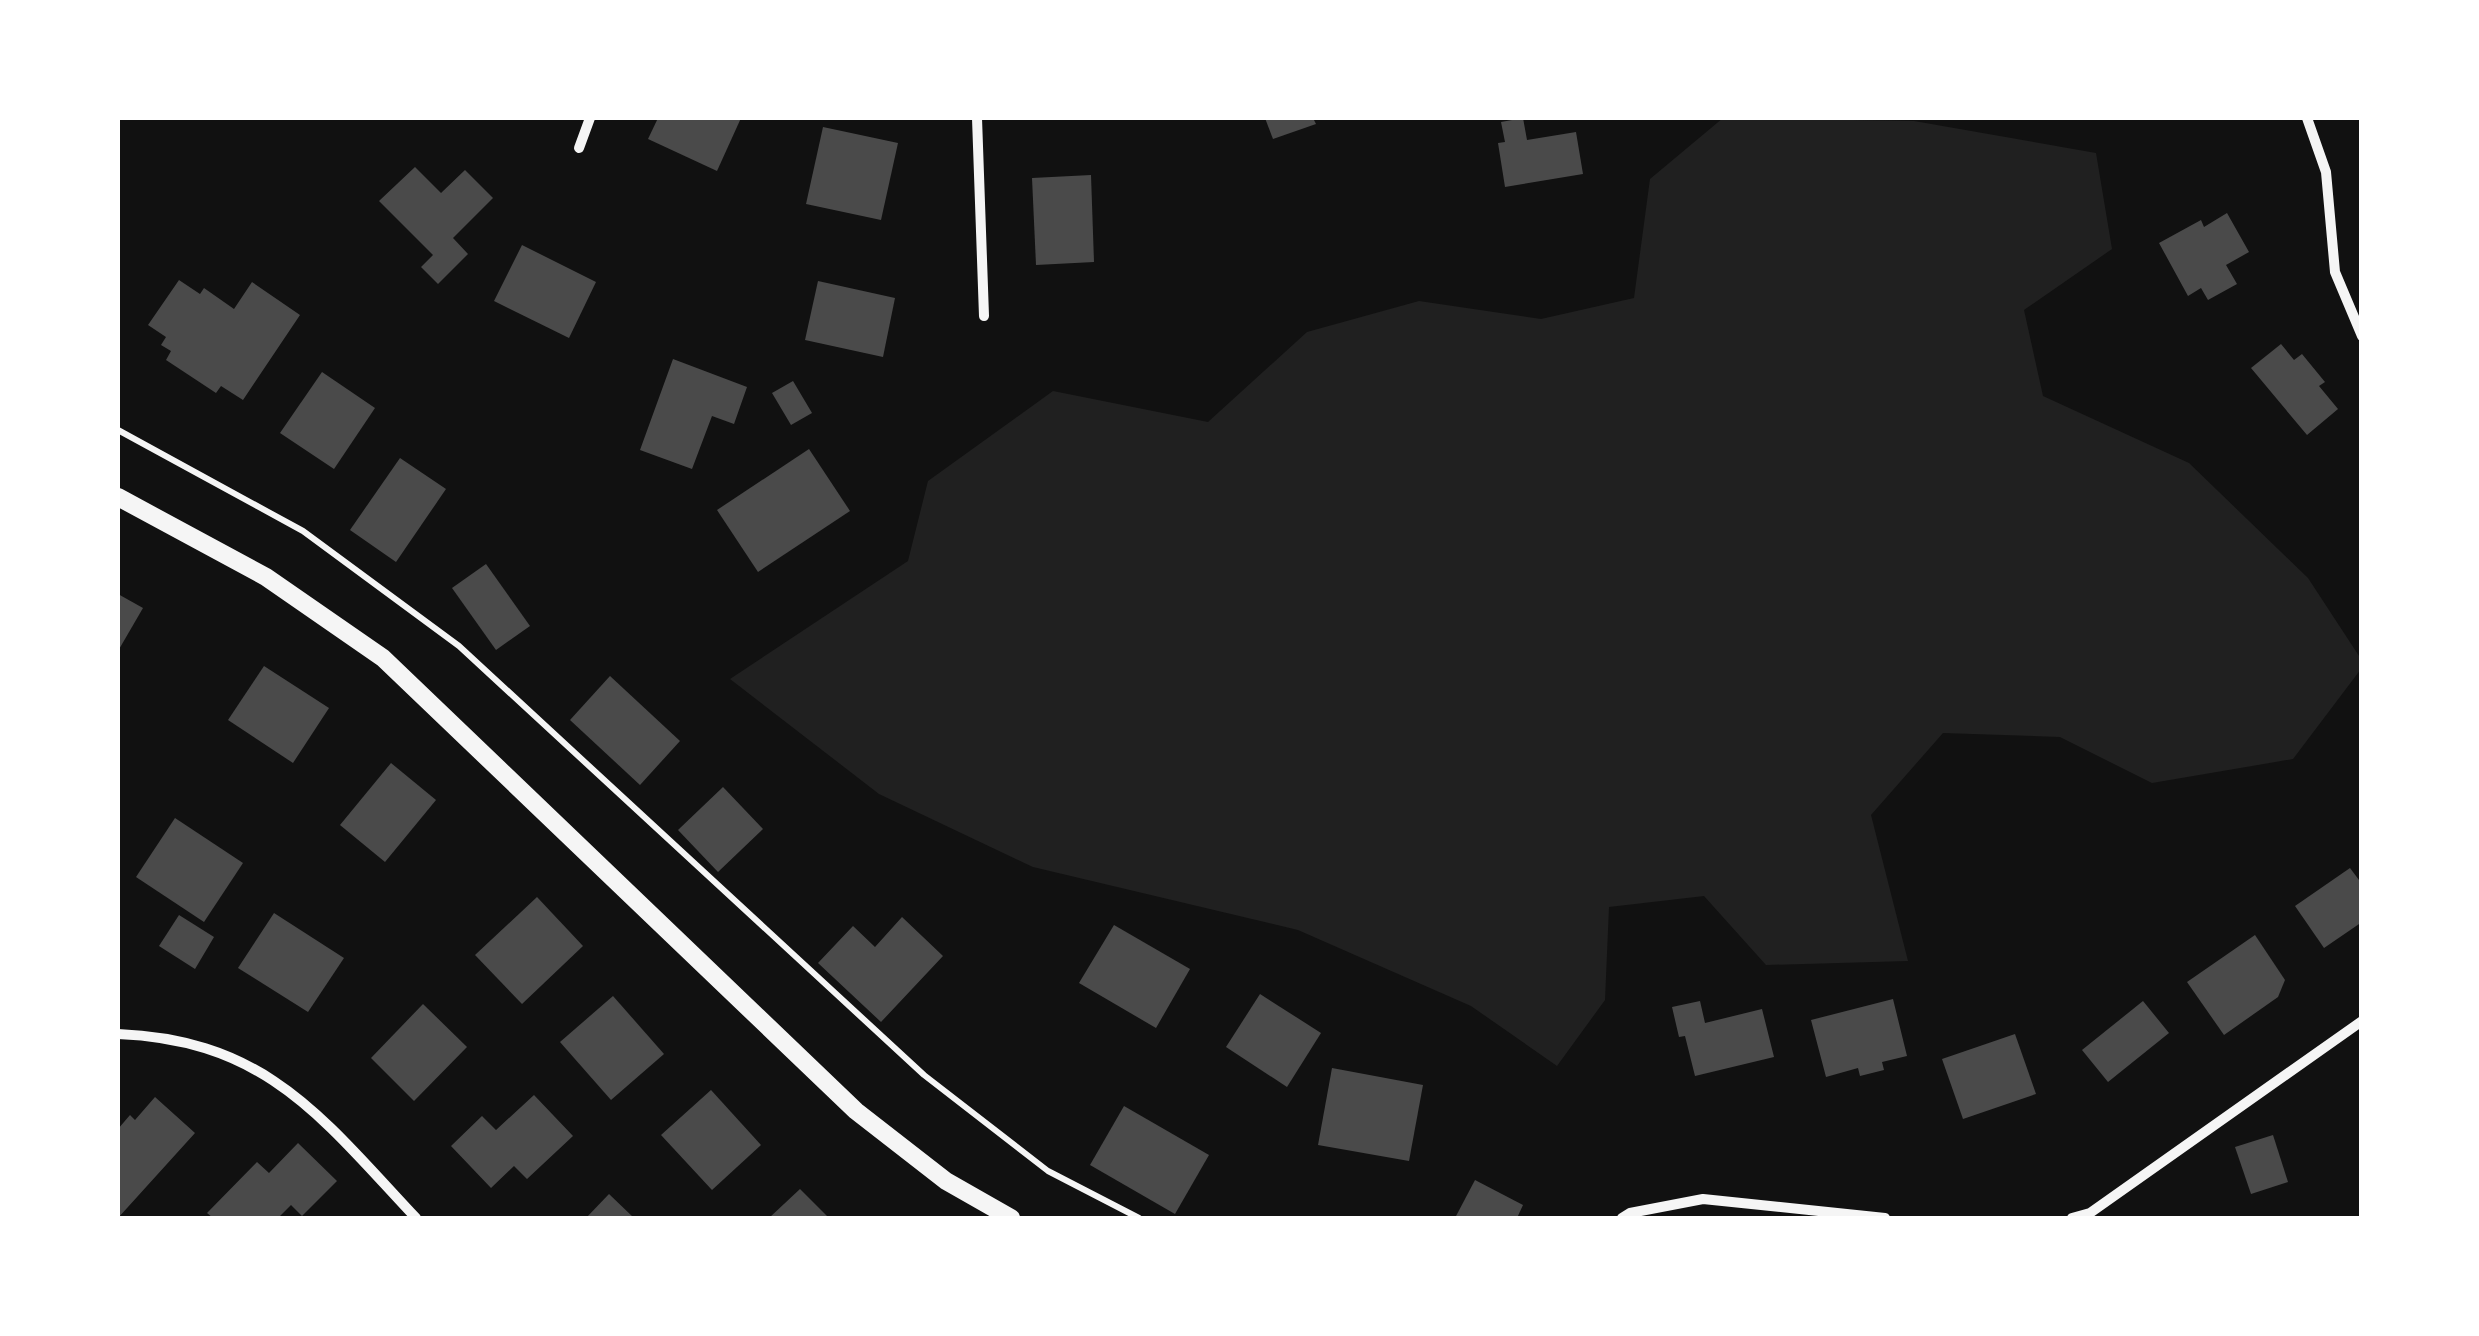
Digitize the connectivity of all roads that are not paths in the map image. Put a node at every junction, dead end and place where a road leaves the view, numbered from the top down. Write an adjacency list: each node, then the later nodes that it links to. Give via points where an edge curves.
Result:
1 (590, 118): 4 (street)
2 (977, 118): 5 (street)
3 (2307, 118): 6 (street, via 2326,172 2335,272)
4 (579, 148)
5 (984, 316)
6 (2362, 336)
7 (118, 497): 12 (street, via 266,577 383,658 856,1111 946,1181)
8 (2362, 1021): 10 (street)
9 (118, 1034): 11 (street, via 167,1036 234,1056 308,1102)
10 (2092, 1216): 15 (street)
11 (416, 1218)
12 (1011, 1218)
13 (1622, 1218): 14 (street, via 1703,1199)
14 (1885, 1218)
15 (2072, 1218)

